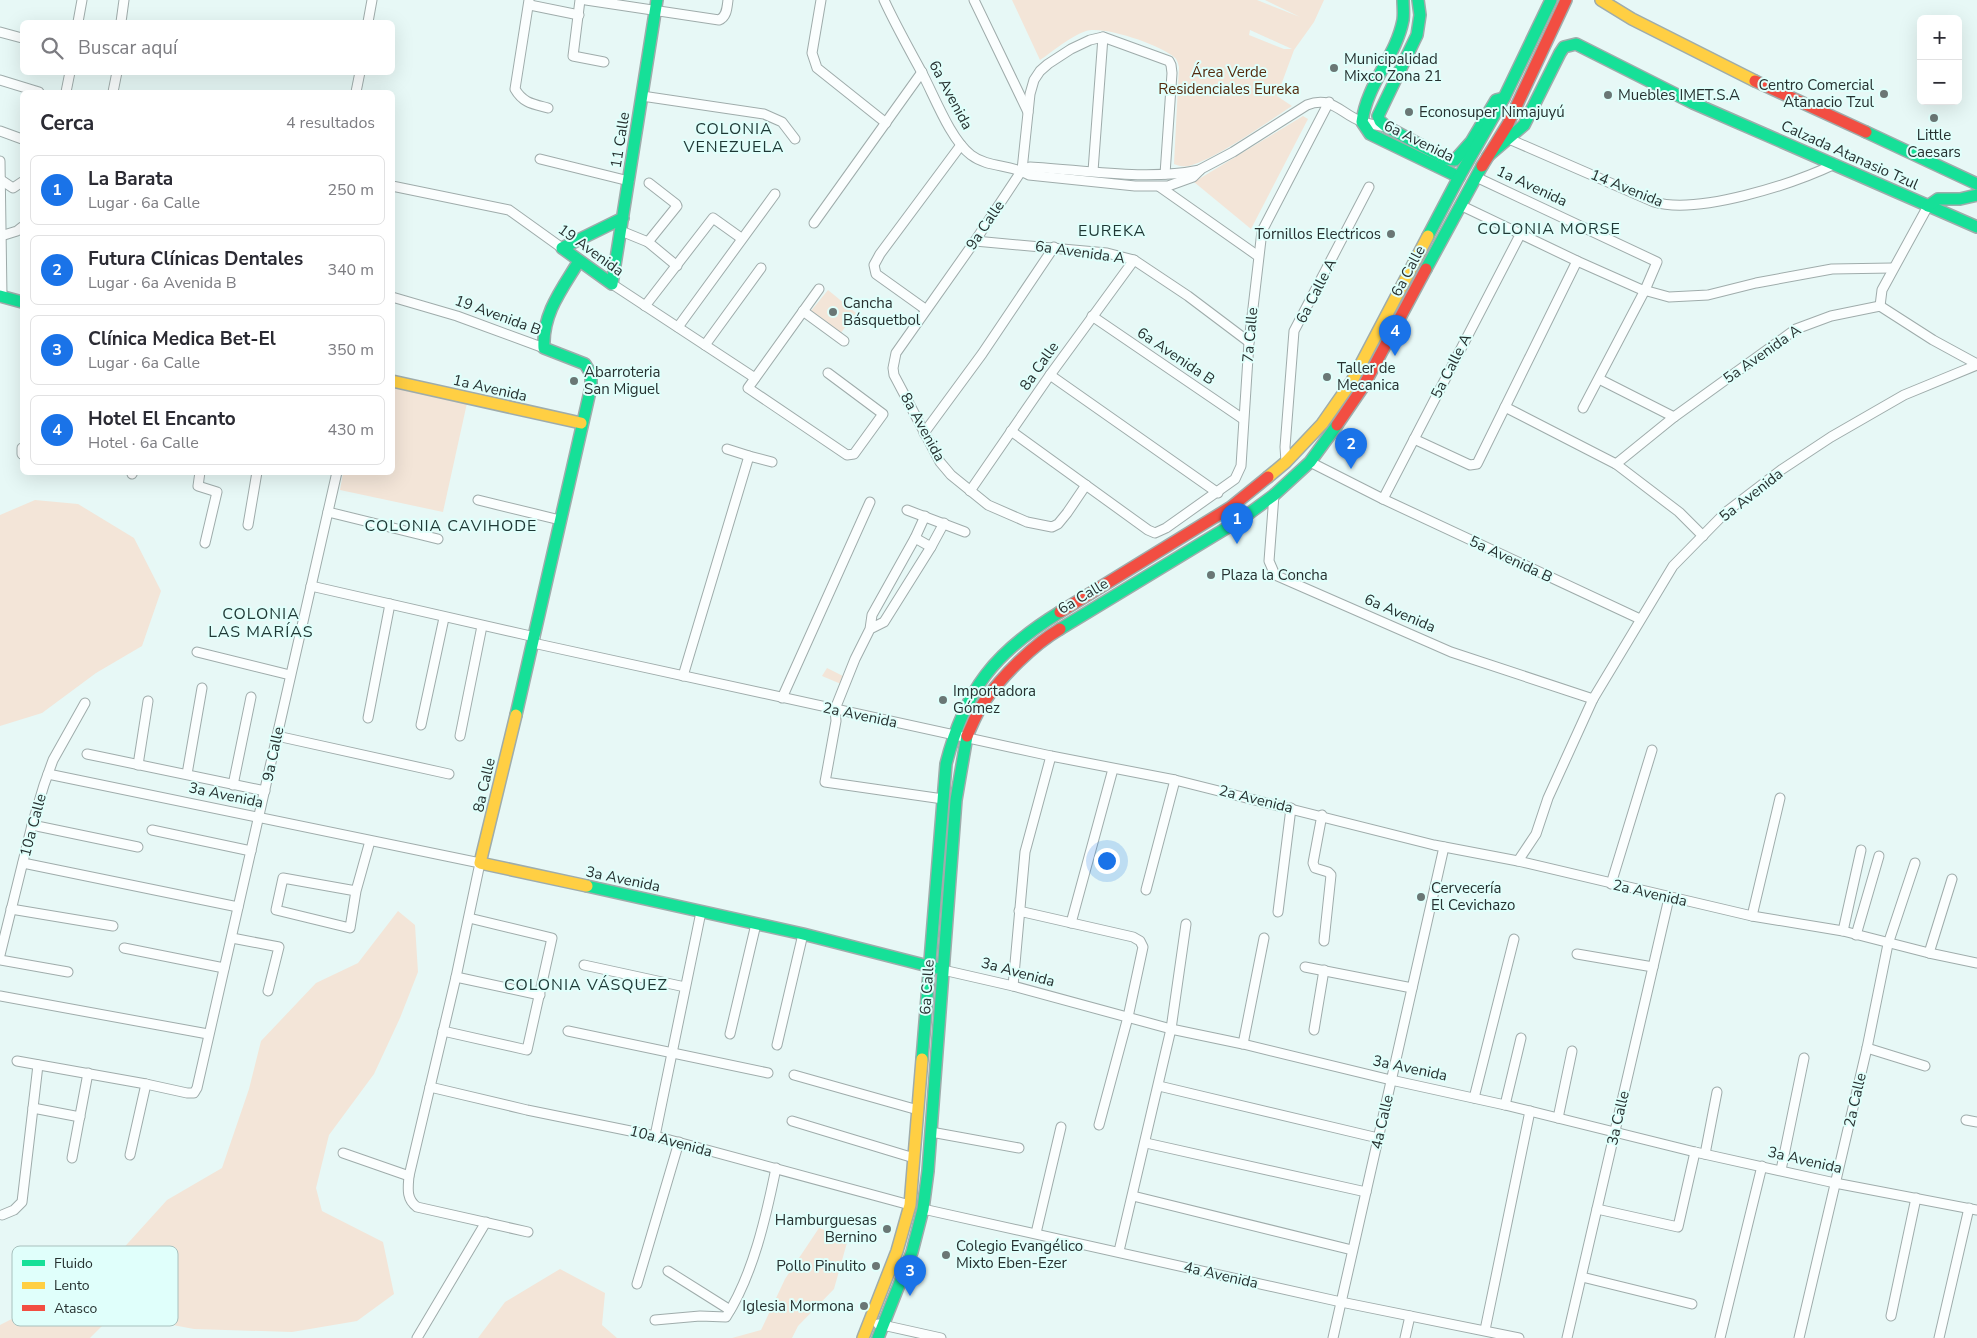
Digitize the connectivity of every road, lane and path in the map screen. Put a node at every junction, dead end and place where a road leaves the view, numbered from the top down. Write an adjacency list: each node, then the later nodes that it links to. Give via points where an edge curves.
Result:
1 (82, 0): 18 (street)
2 (124, 0): 19 (street)
3 (372, 0): 20 (street)
4 (580, 0): 17 (street)
5 (586, 0): 15 (street)
6 (728, 0): 15 (street, via 727,11 719,20)
7 (821, 0): 39 (street, via 813,46 814,63 820,72)
8 (884, 0): 25 (street, 6a Avenida)
9 (974, 0): 38 (street)
10 (1403, 0): 40 (street, via 1404,17 1399,34 1365,103)
11 (1418, 0): 41 (street, via 1417,35 1378,116)
12 (1566, 0): 49 (street, 6a Calle, via 1508,124)
13 (1601, 0): 61 (street, Calzada Atanasio Tzul, via 1713,61)
14 (530, 3): 17 (street); 37 (street, via 515,89 526,102)
15 (656, 5): 34 (street, 11 Calle)
16 (1548, 5): 35 (street, 6a Calle)
17 (579, 15): 24 (street, via 573,56)
18 (78, 20)
19 (122, 20)
20 (368, 20)
21 (0, 32): 22 (street)
22 (20, 37)
23 (1103, 38): 38 (street, 9a Calle, via 1090,40 1048,64 1034,80); 53 (street); 54 (street, via 1162,58 1171,65)
24 (604, 62)
25 (922, 72): 39 (street); 46 (street, 6a Avenida)
26 (69, 75): 31 (street)
27 (116, 75): 32 (street)
28 (359, 75): 33 (street)
29 (0, 80): 30 (street)
30 (32, 90)
31 (66, 90)
32 (112, 90)
33 (356, 90)
34 (642, 96): 44 (street, via 764,114 782,122); 58 (street, 11 Calle)
35 (1504, 98): 41 (street, 6a Avenida, via 1496,100 1471,142 1454,160 1446,159); 55 (street, 6a Calle)
36 (1328, 102): 40 (street); 51 (street, via 1307,105); 81 (street, 7a Calle, via 1266,221)
37 (548, 108)
38 (1028, 112): 52 (street, 9a Calle)
39 (886, 122): 70 (street)
40 (1362, 122): 41 (street); 55 (street, 6a Avenida, via 1370,134)
41 (1384, 124)
42 (0, 131): 43 (street)
43 (20, 138)
44 (795, 139)
45 (1509, 139): 49 (street); 50 (street, 14 Avenida, via 1654,202 1676,206 1758,192); 50 (street, Calzada Atanasio Tzul, via 1524,126 1564,47 1576,44 1693,103)
46 (961, 145): 52 (street, 6a Avenida, via 979,160); 96 (street, via 874,265 876,274)
47 (540, 159): 58 (street)
48 (0, 161): 57 (street)
49 (1485, 161): 55 (street, 6a Avenida); 56 (street, 6a Calle)
50 (1835, 164): 68 (street, Calzada Atanasio Tzul)
51 (1201, 169): 54 (street, 6a Avenida); 63 (street, 6a Avenida, via 1180,183)
52 (1022, 170): 53 (street, 6a Avenida, via 1030,167); 63 (street, 6a Avenida, via 1029,175 1047,178); 77 (street, 9a Calle)
53 (1093, 171): 54 (street, 6a Avenida)
54 (1165, 174)
55 (1459, 177): 123 (street, 6a Calle, via 1352,381 1322,424)
56 (1476, 177): 67 (street, 6a Calle); 90 (street, 1a Avenida, via 1657,262)
57 (1, 180): 59 (street, via 12,188); 75 (street)
58 (629, 181): 69 (street, 11 Calle)
59 (20, 183)
60 (649, 183): 78 (street, via 677,205)
61 (1977, 184)
62 (395, 187): 80 (street, 19 Avenida, via 509,210)
63 (1160, 187): 81 (street)
64 (1369, 187): 123 (street, 6a Calle A, via 1294,331 1284,447)
65 (774, 194): 76 (street)
66 (1977, 194): 68 (street, via 1958,199 1936,198)
67 (1460, 205): 74 (street); 124 (street, 6a Calle, via 1363,387)
68 (1928, 206): 71 (street, Calzada Atanasio Tzul); 87 (street)
69 (623, 218): 73 (street, 11 Calle); 80 (street)
70 (814, 223)
71 (1977, 227)
72 (20, 229): 75 (street)
73 (621, 231): 78 (street); 88 (street, 11 Calle)
74 (1520, 235): 83 (street); 119 (street, 5a Calle A)
75 (1, 236): 91 (street)
76 (740, 238): 85 (street, via 713,218); 99 (street)
77 (975, 241): 79 (street, 6a Avenida A); 96 (street, 9a Calle)
78 (648, 242): 85 (street)
79 (1054, 247): 82 (street, 6a Avenida A, via 1107,253); 118 (street)
80 (562, 248): 84 (street, 19 Avenida)
81 (1258, 256): 101 (street, 7a Calle)
82 (1134, 260): 98 (street, 8a Calle); 101 (street, 6a Avenida A)
83 (1577, 261): 90 (street); 112 (street)
84 (579, 262): 88 (street, 19 Avenida); 103 (street, via 550,309 542,334)
85 (677, 266): 94 (street)
86 (761, 268): 102 (street)
87 (1892, 268): 90 (street, via 1859,267 1802,273 1693,297 1668,297); 95 (street, via 1882,290)
88 (612, 284): 94 (street, 19 Avenida)
89 (819, 289): 97 (street)
90 (1645, 290): 110 (street)
91 (1, 296): 93 (street)
92 (395, 297): 103 (street, 19 Avenida B)
93 (20, 301)
94 (645, 306): 99 (street, 19 Avenida)
95 (1880, 306): 105 (street); 114 (street, 5a Avenida A, via 1831,316 1796,329)
96 (925, 309): 104 (street, 9a Calle)
97 (803, 310): 100 (street); 109 (street)
98 (1092, 316): 108 (street, 8a Calle); 115 (street, 6a Avenida B)
99 (678, 327): 102 (street, 19 Avenida)
100 (844, 341)
101 (1249, 342): 115 (street, 7a Calle)
102 (705, 345): 109 (street, 19 Avenida)
103 (544, 348): 106 (street, 19 Avenida B)
104 (896, 353): 118 (street, 8a Avenida, via 894,375)
105 (1977, 364): 143 (street, 5a Avenida, via 1904,395 1831,437 1726,512)
106 (590, 368): 116 (street, 8a Calle, via 591,387)
107 (828, 373): 109 (street, via 883,414 850,456 748,388)
108 (1050, 375): 117 (street, 8a Calle); 131 (street)
109 (755, 378)
110 (1599, 379): 113 (street); 114 (street)
111 (395, 382): 116 (street, 1a Avenida)
112 (1505, 407): 119 (street, via 1477,464 1470,465); 125 (street)
113 (1583, 408)
114 (1674, 417): 125 (street, 5a Avenida A)
115 (1243, 419): 131 (street, 7a Calle, via 1240,471)
116 (581, 424): 139 (street, 8a Calle)
117 (1011, 431): 129 (street); 130 (street, 8a Calle)
118 (924, 433): 130 (street, 8a Avenida, via 940,462)
119 (1414, 439): 133 (street, 5a Calle A)
120 (727, 449): 121 (street)
121 (749, 456): 122 (street); 157 (street)
122 (772, 462)
123 (1286, 462): 167 (street, 6a Calle, via 1231,507 1020,639 989,669 967,704)
124 (1310, 462): 132 (street, 6a Calle); 133 (street)
125 (1616, 464): 143 (street, via 1679,512)
126 (200, 475): 146 (street, via 198,486 217,492)
127 (256, 475): 141 (street)
128 (336, 475): 137 (street, 9a Calle)
129 (1086, 485): 130 (street, 8a Avenida, via 1067,513 1052,527 1011,516 988,505); 131 (street, 7a Calle, via 1155,533)
130 (970, 490)
131 (1218, 493)
132 (1274, 495): 161 (street, 6a Avenida, via 1269,561 1275,575 1451,652); 170 (street, 6a Calle, via 1243,518 1044,638 984,702)
133 (1383, 499): 151 (street, 5a Avenida B)
134 (478, 500): 139 (street)
135 (870, 502): 160 (street)
136 (907, 510): 138 (street)
137 (328, 512): 144 (street); 148 (street, 9a Calle)
138 (925, 516): 140 (street); 145 (street)
139 (560, 520): 154 (street, 8a Calle)
140 (944, 523): 142 (street); 147 (street)
141 (248, 525)
142 (965, 532)
143 (1704, 536): 151 (street, 5a Avenida, via 1671,569)
144 (438, 538)
145 (915, 538): 147 (street); 153 (street, via 872,615)
146 (205, 543)
147 (931, 547): 153 (street, via 884,622)
148 (311, 586): 149 (street, 2a Avenida); 156 (street, 9a Calle)
149 (390, 604): 150 (street, 2a Avenida); 165 (street)
150 (444, 618): 152 (street, 2a Avenida); 166 (street)
151 (1640, 619): 161 (street, 5a Avenida)
152 (482, 626): 154 (street, 2a Avenida); 169 (street)
153 (870, 629): 164 (street)
154 (534, 640): 157 (street, 2a Avenida); 197 (street, 8a Calle)
155 (197, 652): 156 (street)
156 (290, 675): 168 (street, 9a Calle)
157 (684, 676): 160 (street, 2a Avenida)
158 (202, 688): 177 (street)
159 (251, 697): 180 (street)
160 (782, 698): 164 (street, 2a Avenida)
161 (1593, 699): 195 (street, 5a Avenida, via 1548,798 1536,834)
162 (148, 701): 174 (street)
163 (86, 703): 176 (street, 10a Calle)
164 (835, 709): 167 (street, 2a Avenida); 183 (street, via 836,721 825,782)
165 (368, 718)
166 (421, 725)
167 (953, 735): 170 (street, 2a Avenida); 183 (street, 6a Calle)
168 (277, 736): 178 (street); 181 (street, 9a Calle)
169 (460, 736)
170 (966, 738): 173 (street, 2a Avenida); 234 (street, 6a Calle, via 956,800)
171 (1652, 750): 200 (street)
172 (87, 754): 174 (street)
173 (1051, 756): 175 (street, 2a Avenida); 206 (street, via 1025,852)
174 (138, 765): 177 (street)
175 (1113, 769): 179 (street, 2a Avenida); 211 (street)
176 (48, 774): 186 (street, 3a Avenida); 187 (street, 10a Calle)
177 (187, 774): 180 (street)
178 (449, 774)
179 (1175, 780): 184 (street, 2a Avenida); 201 (street)
180 (234, 785): 181 (street)
181 (265, 791): 186 (street, 9a Calle)
182 (1780, 798): 209 (street)
183 (943, 799): 230 (street, 6a Calle)
184 (1290, 808): 185 (street, 2a Avenida); 208 (street)
185 (1322, 816): 191 (street, 2a Avenida); 221 (street, via 1313,863 1315,868 1332,875)
186 (259, 817): 189 (street, 3a Avenida); 193 (street, 9a Calle)
187 (32, 825): 190 (street); 196 (street, 10a Calle)
188 (152, 830): 193 (street)
189 (370, 841): 197 (street, 3a Avenida); 202 (street)
190 (138, 847)
191 (1444, 847): 195 (street, 2a Avenida); 240 (street, 4a Calle)
192 (1862, 850): 215 (street)
193 (251, 851): 204 (street, 9a Calle)
194 (1879, 856): 217 (street)
195 (1518, 861): 200 (street, 2a Avenida)
196 (23, 863): 204 (street); 205 (street, 10a Calle)
197 (480, 863): 207 (street, 3a Avenida); 210 (street, 8a Calle)
198 (1915, 863): 222 (street, 2a Calle)
199 (1952, 879): 225 (street)
200 (1611, 884): 203 (street, 2a Avenida)
201 (1146, 890)
202 (356, 891): 202 (street, via 350,928 276,910 283,878)
203 (1669, 898): 209 (street, 2a Avenida); 231 (street, 3a Calle)
204 (238, 907): 218 (street, 9a Calle)
205 (11, 909): 214 (street); 226 (street, 10a Calle)
206 (1018, 911): 211 (street); 238 (street)
207 (701, 912): 212 (street, 3a Avenida); 239 (street)
208 (1278, 912)
209 (1752, 916): 215 (street, 2a Avenida)
210 (469, 918): 237 (street, 8a Calle); 242 (street, via 552,938)
211 (1071, 923): 244 (street, via 1140,941 1143,946)
212 (756, 924): 216 (street, 3a Avenida); 250 (street)
213 (1186, 924): 245 (street)
214 (113, 926)
215 (1842, 931): 217 (street, 2a Avenida)
216 (803, 934): 230 (street, 3a Avenida); 253 (street)
217 (1856, 935): 222 (street, 2a Avenida)
218 (232, 938): 233 (street, 9a Calle); 241 (street, via 280,947)
219 (1264, 938): 252 (street)
220 (1514, 938): 269 (street)
221 (1324, 940)
222 (1888, 944): 225 (street, 2a Avenida); 254 (street, 2a Calle)
223 (124, 948): 233 (street)
224 (1577, 954): 231 (street)
225 (1930, 954): 228 (street, 2a Avenida)
226 (0, 955)
227 (0, 960): 236 (street)
228 (1977, 963)
229 (584, 964): 239 (street)
230 (930, 966): 234 (street, 3a Avenida); 272 (street, 6a Calle)
231 (1653, 966): 281 (street, 3a Calle)
232 (1305, 967): 235 (street)
233 (224, 968): 249 (street, 9a Calle)
234 (943, 970): 238 (street, 3a Avenida); 282 (street, 6a Calle)
235 (1324, 970): 240 (street); 247 (street)
236 (68, 972)
237 (456, 977): 242 (street); 248 (street, 8a Calle)
238 (1013, 986): 244 (street, 3a Avenida)
239 (685, 987): 256 (street)
240 (1412, 988): 264 (street, 4a Calle)
241 (268, 991)
242 (540, 995): 248 (street, via 527,1050)
243 (0, 996): 249 (street)
244 (1128, 1017): 245 (street, 3a Avenida); 279 (street)
245 (1171, 1029): 252 (street, 3a Avenida); 266 (street)
246 (568, 1030): 256 (street)
247 (1314, 1030)
248 (443, 1031): 267 (street, 8a Calle)
249 (208, 1034): 265 (street, 9a Calle, via 194,1092 187,1094)
250 (730, 1034)
251 (1521, 1038): 270 (street)
252 (1243, 1044): 264 (street, 3a Avenida)
253 (777, 1045)
254 (1867, 1048): 260 (street); 298 (street, 2a Calle)
255 (1572, 1051): 275 (street)
256 (672, 1052): 262 (street); 283 (street)
257 (1804, 1058): 296 (street)
258 (17, 1061): 259 (street)
259 (38, 1065): 261 (street); 271 (street)
260 (1925, 1066)
261 (88, 1073): 265 (street); 274 (street)
262 (768, 1073)
263 (794, 1075): 272 (street)
264 (1391, 1080): 269 (street, 3a Avenida); 284 (street, 4a Calle)
265 (146, 1084): 291 (street)
266 (1159, 1086): 284 (street); 286 (street)
267 (430, 1087): 283 (street, 10a Avenida); 297 (street, 8a Calle)
268 (1717, 1092): 290 (street)
269 (1474, 1098): 270 (street, 3a Avenida)
270 (1505, 1105): 273 (street, 3a Avenida)
271 (33, 1108): 274 (street); 306 (street, via 22,1202)
272 (918, 1110): 293 (street, 6a Calle)
273 (1530, 1112): 275 (street, 3a Avenida); 323 (street)
274 (80, 1117): 292 (street)
275 (1558, 1118): 281 (street, 3a Avenida)
276 (1966, 1120): 278 (street)
277 (792, 1121): 293 (street)
278 (1977, 1122)
279 (1100, 1124)
280 (1061, 1127): 309 (street)
281 (1614, 1131): 288 (street, 3a Avenida); 304 (street, 3a Calle)
282 (931, 1132): 287 (street); 303 (street, 6a Calle)
283 (655, 1136): 285 (street, 10a Avenida)
284 (1378, 1138): 299 (street, 4a Calle)
285 (679, 1142): 295 (street, 10a Avenida); 314 (street)
286 (1146, 1143): 299 (street); 300 (street)
287 (1019, 1148)
288 (1695, 1152): 290 (street, 3a Avenida); 304 (street, via 1678,1226)
289 (343, 1153): 297 (street)
290 (1705, 1154): 294 (street, 3a Avenida)
291 (130, 1155)
292 (72, 1158)
293 (914, 1158): 302 (street, 6a Calle)
294 (1762, 1166): 296 (street, 3a Avenida); 333 (street)
295 (776, 1168): 302 (street, 10a Avenida); 317 (street, via 761,1230 741,1290)
296 (1781, 1170): 298 (street, 3a Avenida)
297 (409, 1176): 307 (street, 8a Calle, via 408,1193 411,1202 417,1206)
298 (1836, 1183): 301 (street, 3a Avenida); 334 (street, 2a Calle)
299 (1366, 1192): 310 (street, 4a Calle)
300 (1133, 1196): 310 (street); 311 (street)
301 (1916, 1198): 305 (street, 3a Avenida); 319 (street)
302 (910, 1205): 321 (street, 6a Calle, via 897,1251)
303 (923, 1209): 309 (street, 4a Avenida); 322 (street, 6a Calle, via 912,1252)
304 (1597, 1209): 313 (street, 3a Calle)
305 (1973, 1209): 335 (street)
306 (2, 1215)
307 (486, 1222): 308 (street); 325 (street)
308 (528, 1232)
309 (1036, 1233): 311 (street, 4a Avenida)
310 (1352, 1250): 315 (street, 4a Calle)
311 (1119, 1251): 315 (street, 4a Avenida)
312 (668, 1271): 317 (street)
313 (1582, 1277): 316 (street); 332 (street, 3a Calle)
314 (637, 1284)
315 (1341, 1302): 318 (street, 4a Avenida); 329 (street, 4a Calle)
316 (1692, 1304)
317 (730, 1310): 320 (street, via 726,1317)
318 (1410, 1316): 323 (street, 4a Avenida); 330 (street)
319 (1891, 1316)
320 (655, 1320)
321 (870, 1321): 322 (street); 326 (street, 6a Calle)
322 (883, 1325): 327 (street, 6a Calle); 328 (street)
323 (1485, 1330): 324 (street, 4a Avenida)
324 (1507, 1337): 331 (street, 4a Avenida)
325 (417, 1338)
326 (863, 1338)
327 (878, 1338)
328 (941, 1338)
329 (1333, 1338)
330 (1405, 1338)
331 (1519, 1338)
332 (1567, 1338)
333 (1720, 1338)
334 (1799, 1338)
335 (1939, 1338)

